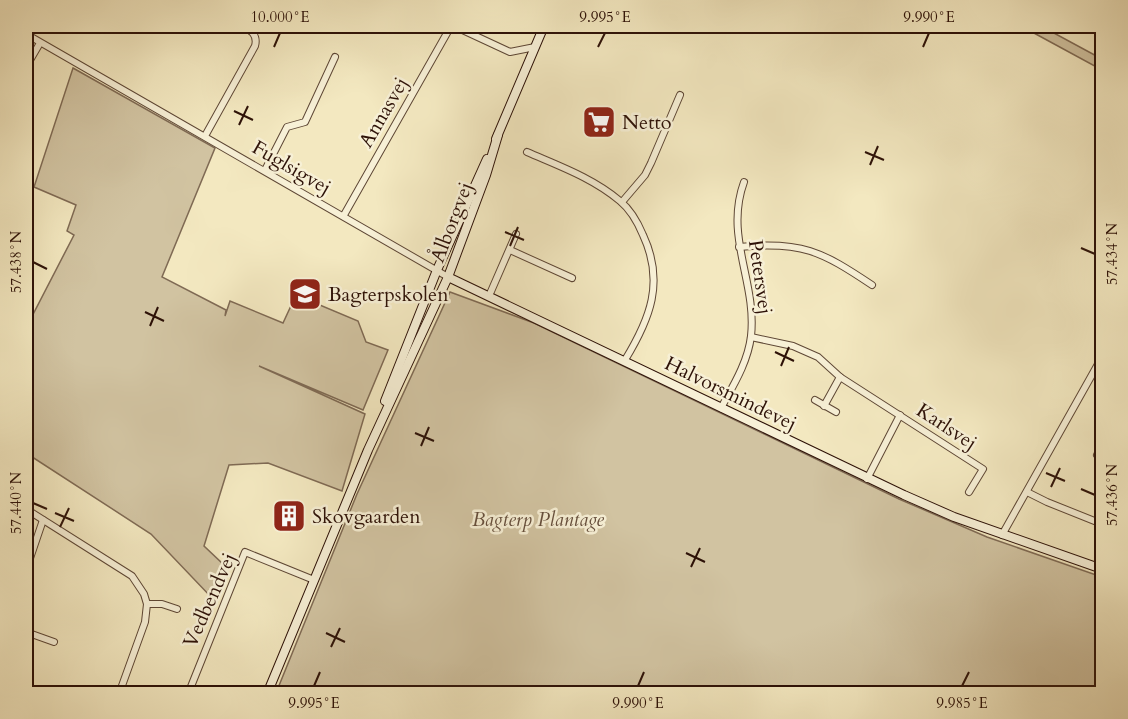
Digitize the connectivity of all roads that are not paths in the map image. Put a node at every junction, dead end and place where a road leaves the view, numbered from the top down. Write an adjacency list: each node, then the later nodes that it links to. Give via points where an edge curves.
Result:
1 (242, 26): 11 (street, via 255,34 255,46)
2 (453, 26): 6 (street, via 510,52); 16 (street, Annasvej)
3 (544, 26): 6 (main road, Ålborgvej)
4 (26, 34): 5 (street, Fuglsigvej)
5 (40, 43): 8 (street); 11 (street, Fuglsigvej)
6 (535, 47): 10 (main road, Ålborgvej)
7 (335, 57): 13 (street, via 305,122 287,127)
8 (26, 67)
9 (680, 95): 15 (street, via 645,175)
10 (498, 135): 20 (main road, Ålborgvej); 21 (main road, Ålborgvej)
11 (204, 136): 13 (street, Fuglsigvej)
12 (527, 152): 15 (street, via 582,177)
13 (265, 170): 16 (street, Fuglsigvej)
14 (744, 182): 18 (street, Petersvej, via 737,208)
15 (622, 202): 27 (street, via 650,250 654,293 644,325)
16 (344, 215): 20 (street, Fuglsigvej)
17 (516, 234): 19 (street)
18 (739, 247): 23 (street, via 769,244 804,248 837,262); 25 (street, Petersvej)
19 (510, 250): 22 (street); 24 (street)
20 (437, 270): 21 (street, Fuglsigvej); 35 (main road, Ålborgvej)
21 (448, 277): 24 (main road, Halvorsmindevej); 35 (main road, Ålborgvej)
22 (572, 278)
23 (872, 285)
24 (489, 296): 27 (main road, Halvorsmindevej)
25 (751, 337): 28 (street, Karlsvej, via 802,349 818,357); 31 (street, Petersvej, via 736,382)
26 (1102, 357): 39 (street)
27 (625, 360): 31 (main road, Halvorsmindevej)
28 (840, 377): 30 (street); 33 (street, Karlsvej)
29 (814, 400): 30 (street)
30 (824, 406): 32 (street)
31 (721, 408): 37 (main road, Halvorsmindevej)
32 (836, 412)
33 (900, 415): 37 (street, Karlsvej); 38 (street, Karlsvej, via 983,469)
34 (1102, 446): 36 (street)
35 (368, 450): 46 (main road, Ålborgvej)
36 (1097, 455)
37 (867, 478): 43 (main road, Halvorsmindevej)
38 (969, 492)
39 (1027, 492): 42 (street); 43 (street)
40 (26, 509): 41 (street)
41 (43, 520): 45 (street); 47 (street, via 132,576)
42 (1102, 524)
43 (1002, 535): 44 (main road, Halvorsmindevej)
44 (1102, 569)
45 (26, 570)
46 (314, 580): 52 (street, Vedbendvej, via 245,552); 53 (main road, Ålborgvej)
47 (147, 604): 48 (street); 51 (street, via 145,622)
48 (177, 609)
49 (26, 632): 50 (street)
50 (54, 642)
51 (119, 693)
52 (188, 693)
53 (267, 693)

